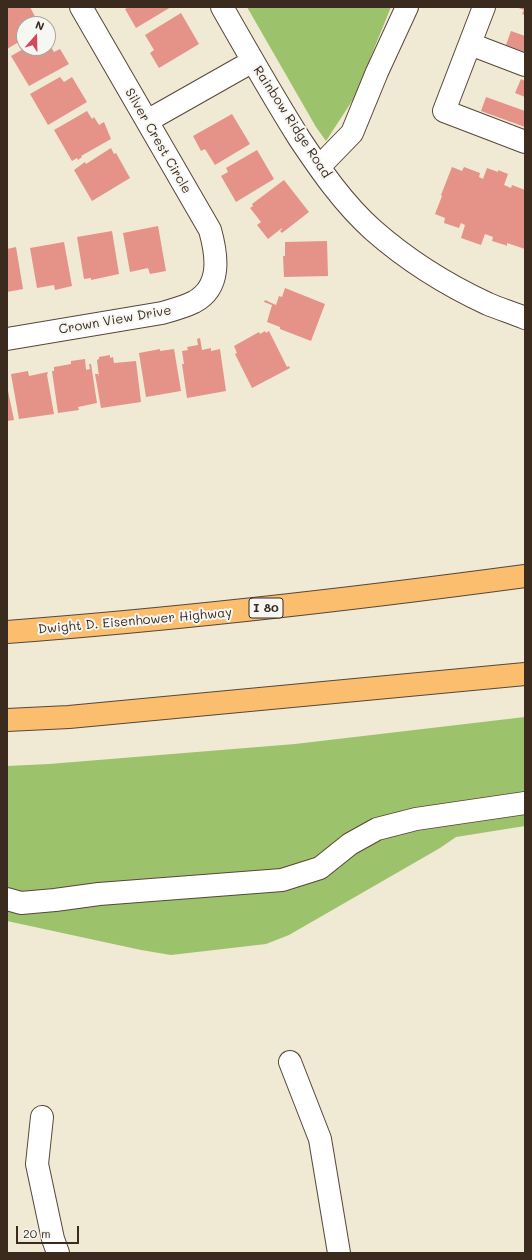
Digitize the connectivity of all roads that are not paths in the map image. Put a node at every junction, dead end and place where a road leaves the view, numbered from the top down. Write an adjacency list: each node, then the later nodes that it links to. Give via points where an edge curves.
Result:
1 (81, 7): 8 (street, Silver Crest Circle)
2 (222, 7): 6 (street, Rainbow Ridge Road)
3 (406, 7): 10 (street, via 352,133)
4 (484, 7): 5 (street)
5 (470, 44): 7 (street); 9 (street, via 444,111)
6 (253, 61): 8 (street); 10 (street, Rainbow Ridge Road)
7 (525, 65)
8 (147, 121): 11 (street, Silver Crest Circle, via 210,230 216,264)
9 (525, 142)
10 (319, 167): 12 (street, Rainbow Ridge Road, via 346,202 373,230 400,251 447,283)
11 (213, 280): 13 (street, Crown View Drive, via 196,302 162,313)
12 (525, 318)
13 (7, 339)
14 (525, 576): 15 (highway, Dwight D. Eisenhower Highway / I 80, via 235,612)
15 (7, 632)
16 (525, 674): 17 (highway, via 69,717)
17 (7, 720)
18 (525, 803): 19 (street, via 416,819 377,828 350,844 320,868 282,880 99,894 21,903)
19 (7, 899)
20 (290, 1062): 23 (street, via 320,1139)
21 (42, 1117): 22 (street, via 37,1164)
22 (58, 1253)
23 (339, 1253)

